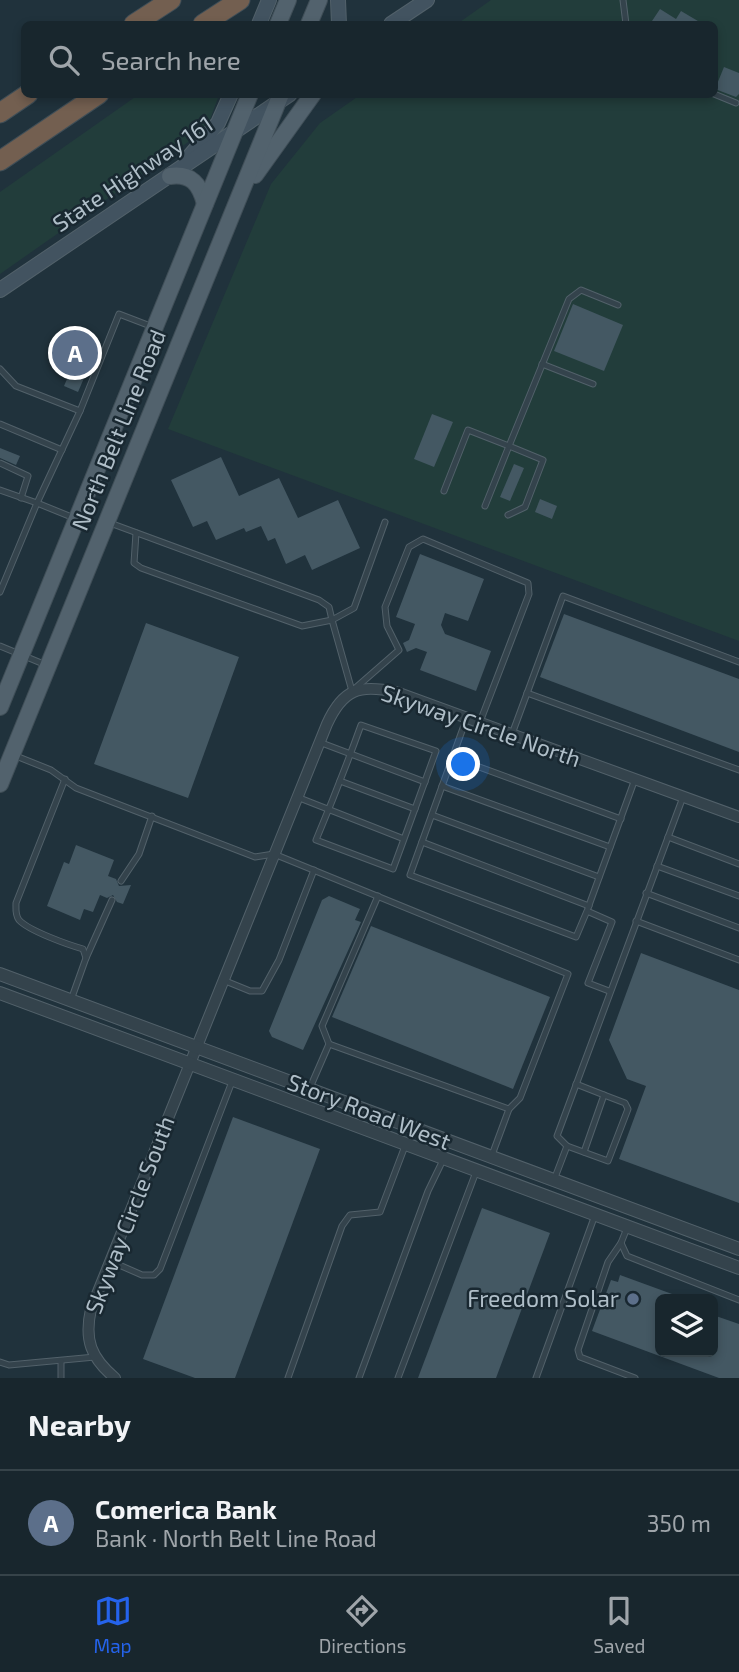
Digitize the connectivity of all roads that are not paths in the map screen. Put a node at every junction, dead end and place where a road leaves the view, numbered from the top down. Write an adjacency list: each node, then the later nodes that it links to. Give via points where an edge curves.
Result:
1 (171, 0): 9 (highway)
2 (240, 0): 10 (highway)
3 (269, 0): 11 (main road)
4 (288, 0): 12 (main road)
5 (319, 0): 13 (main road)
6 (338, 0): 14 (main road)
7 (427, 0): 15 (main road)
8 (623, 0): 16 (lane)
9 (139, 21)
10 (208, 21)
11 (260, 21)
12 (279, 21)
13 (310, 21)
14 (339, 21)
15 (395, 21)
16 (626, 21)
17 (718, 95): 24 (lane)
18 (22, 98): 25 (highway)
19 (93, 98): 27 (highway)
20 (229, 98): 28 (main road, via 218,122)
21 (248, 98): 26 (main road, North Belt Line Road)
22 (310, 98): 30 (main road)
23 (278, 100): 26 (main road, State Highway 161); 30 (main road, North Belt Line Road)
24 (736, 103)
25 (0, 113)
26 (234, 134): 28 (main road, State Highway 161); 29 (main road, North Belt Line Road)
27 (0, 164)
28 (174, 173): 29 (main road, via 195,181); 31 (main road, State Highway 161)
29 (205, 204): 33 (main road, North Belt Line Road)
30 (235, 207): 39 (main road, North Belt Line Road)
31 (0, 290)
32 (618, 305): 34 (lane, via 581,290 569,299)
33 (155, 328): 37 (main road, North Belt Line Road); 38 (lane, via 119,314)
34 (542, 364): 36 (lane); 41 (lane)
35 (0, 369): 38 (lane, via 16,386)
36 (593, 384)
37 (124, 402): 39 (main road); 50 (main road, North Belt Line Road)
38 (80, 411): 42 (lane)
39 (151, 412): 51 (main road, North Belt Line Road)
40 (0, 424): 42 (lane)
41 (509, 446): 45 (lane, via 468,430); 48 (lane); 49 (lane, via 543,460 524,508)
42 (62, 450): 47 (lane)
43 (0, 463): 46 (lane, via 28,477)
44 (0, 490): 46 (lane)
45 (444, 491)
46 (21, 498): 47 (lane)
47 (37, 503): 50 (lane); 54 (lane)
48 (485, 506)
49 (508, 515)
50 (77, 519): 57 (main road, North Belt Line Road)
51 (107, 522): 53 (lane); 59 (main road, North Belt Line Road)
52 (385, 523): 55 (lane, via 354,608)
53 (136, 533): 55 (lane, via 319,600 329,607); 55 (lane, via 134,563 141,568 294,624)
54 (0, 592)
55 (332, 620): 60 (lane)
56 (0, 646): 57 (lane)
57 (21, 655): 59 (lane); 62 (main road, North Belt Line Road)
58 (739, 662): 61 (lane, via 563,596)
59 (48, 666): 67 (main road, North Belt Line Road)
60 (352, 691): 63 (street, Skyway Circle North, via 381,688); 64 (lane, via 399,650 387,626 385,607 409,547 423,539 528,583 529,594); 66 (street, Skyway Circle North, via 334,709)
61 (527, 693): 65 (lane); 70 (lane)
62 (0, 707)
63 (467, 718): 64 (street, Skyway Circle North); 69 (lane)
64 (481, 722): 65 (street, Skyway Circle North)
65 (512, 734): 72 (street, Skyway Circle North)
66 (319, 742): 68 (lane); 77 (street, Skyway Circle North)
67 (12, 754): 71 (lane); 75 (main road, North Belt Line Road)
68 (350, 754): 73 (lane); 74 (lane); 74 (lane, via 361,725 436,751)
69 (452, 757): 76 (lane); 84 (lane)
70 (739, 770)
71 (65, 779): 82 (lane, via 76,788); 102 (lane, via 16,913 29,926 83,949)
72 (635, 779): 78 (street, Skyway Circle North); 84 (lane)
73 (340, 782): 79 (lane); 80 (lane)
74 (425, 782): 80 (lane)
75 (0, 784)
76 (442, 786): 81 (lane); 88 (lane)
77 (297, 797): 79 (lane); 89 (street, Skyway Circle North)
78 (683, 797): 83 (street, Skyway Circle North); 85 (lane)
79 (329, 810): 86 (lane); 86 (lane, via 316,841 393,869)
80 (415, 810): 86 (lane)
81 (432, 815): 87 (lane); 93 (lane)
82 (152, 816): 89 (lane, via 255,857); 94 (lane, via 139,854)
83 (739, 817)
84 (621, 819): 88 (lane)
85 (668, 837): 90 (lane); 91 (lane)
86 (404, 839)
87 (422, 842): 99 (lane); 99 (lane, via 410,875 576,937)
88 (610, 847): 93 (lane)
89 (274, 854): 92 (lane); 105 (street, Skyway Circle North)
90 (739, 864)
91 (657, 866): 95 (lane); 97 (lane)
92 (314, 870): 96 (lane); 105 (lane, via 279,960 262,990 250,991)
93 (599, 877): 99 (lane)
94 (121, 881)
95 (646, 893): 100 (lane); 101 (lane)
96 (378, 896): 109 (lane, via 322,1026); 116 (lane, via 568,974 520,1098)
97 (739, 896)
98 (113, 900): 102 (lane)
99 (588, 908): 106 (lane, via 612,922 588,984)
100 (636, 921): 103 (lane); 106 (lane)
101 (739, 928)
102 (86, 958): 108 (lane)
103 (739, 960)
104 (0, 974): 108 (street, Story Road West)
105 (223, 980): 110 (street, Skyway Circle North)
106 (609, 991): 113 (lane)
107 (0, 993): 111 (street, Story Road West)
108 (71, 1000): 110 (street, Story Road West)
109 (329, 1044): 114 (lane); 116 (lane)
110 (197, 1047): 111 (street, Skyway Circle South); 114 (street, Story Road West)
111 (190, 1063): 112 (street, Story Road West); 128 (street, Skyway Circle South)
112 (233, 1079): 117 (street, Story Road West); 128 (lane, via 160,1269 154,1275 142,1275)
113 (576, 1084): 115 (lane); 118 (lane, via 557,1136)
114 (309, 1090): 121 (street, Story Road West)
115 (604, 1096): 119 (lane); 119 (lane, via 625,1103 628,1109 608,1161)
116 (509, 1109): 121 (lane)
117 (406, 1143): 120 (street, Story Road West); 136 (lane, via 380,1212 350,1215 342,1226)
118 (566, 1146): 119 (lane); 123 (lane)
119 (584, 1152)
120 (444, 1157): 122 (street, Story Road West); 137 (lane)
121 (491, 1158): 123 (street, Story Road West)
122 (477, 1169): 124 (street, Story Road West); 138 (lane)
123 (554, 1180): 127 (street, Story Road West)
124 (595, 1215): 125 (street, Story Road West); 139 (lane)
125 (627, 1227): 126 (lane); 129 (street, Story Road West)
126 (621, 1243): 130 (lane, via 627,1256 644,1265); 140 (lane, via 608,1262 578,1350 580,1357)
127 (739, 1249)
128 (110, 1261): 131 (street, Skyway Circle South, via 87,1326 88,1344)
129 (739, 1268)
130 (739, 1300)
131 (95, 1357): 132 (lane); 135 (street)
132 (61, 1361): 133 (lane); 134 (lane)
133 (0, 1362)
134 (61, 1378)
135 (115, 1378)
136 (288, 1378)
137 (359, 1378)
138 (398, 1378)
139 (536, 1378)
140 (635, 1378)

